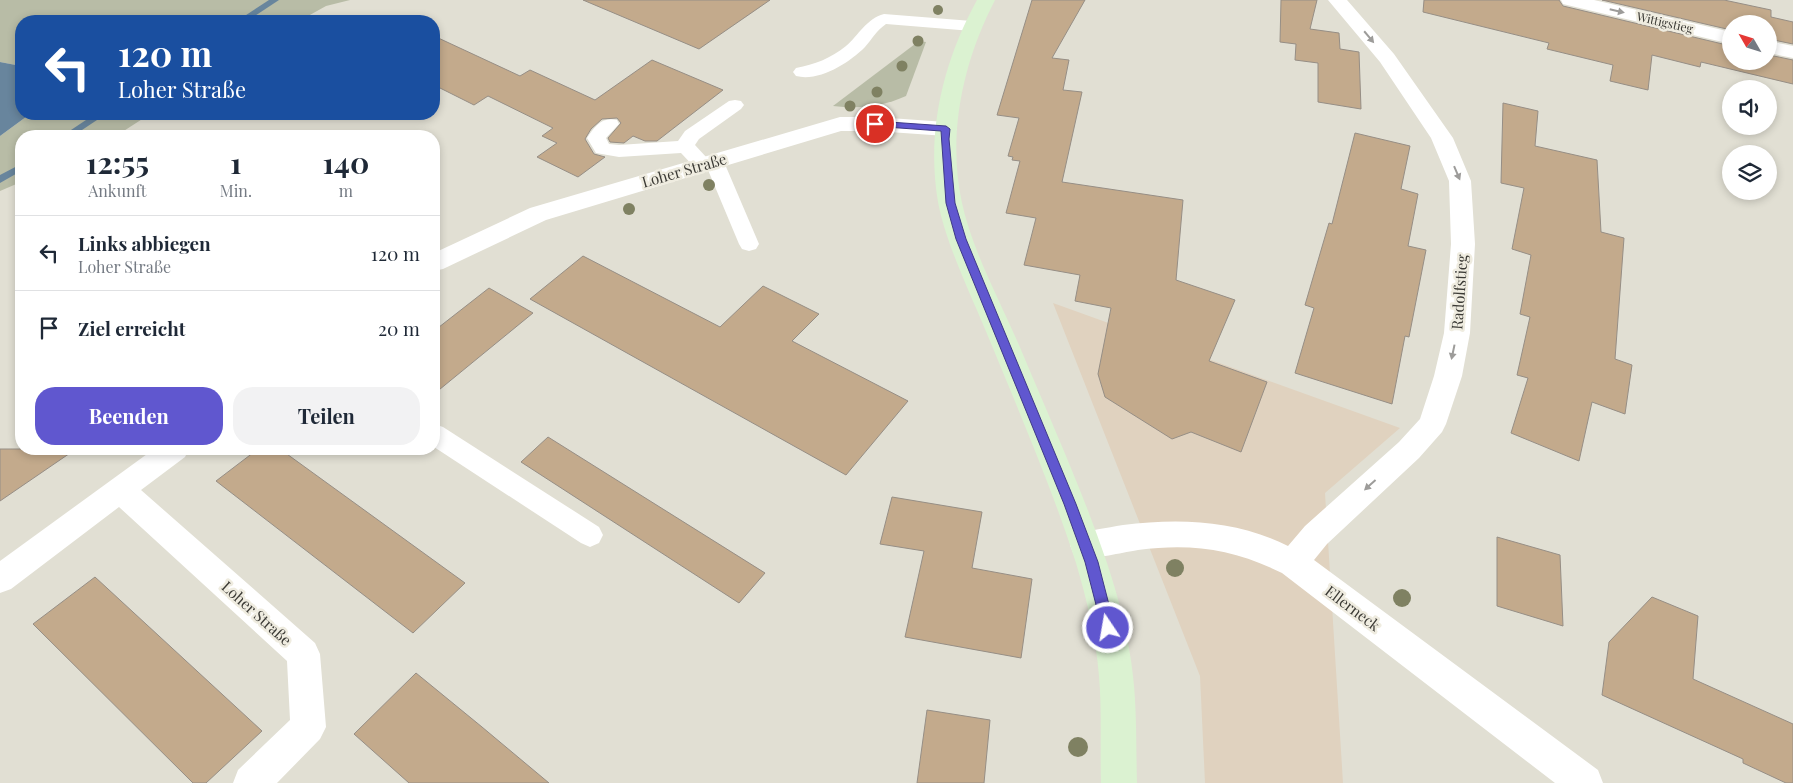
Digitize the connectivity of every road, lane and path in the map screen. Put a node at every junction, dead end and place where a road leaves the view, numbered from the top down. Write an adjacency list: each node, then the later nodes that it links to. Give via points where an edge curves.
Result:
1 (986, 0): 4 (main road)
2 (1337, 0): 21 (street, Radolfstieg, one-way to 21, via 1386,58 1442,138 1460,181 1463,244 1457,334 1448,376 1432,424 1409,450 1316,535)
3 (1570, 0): 5 (street, Wittigstieg, one-way to 5)
4 (972, 26): 8 (lane, via 884,19 877,22 851,51 814,71); 11 (main road, via 952,90)
5 (1722, 36)
6 (1778, 49): 7 (street)
7 (1793, 52)
8 (802, 72)
9 (735, 105): 12 (lane, via 692,135)
10 (610, 124): 12 (lane, via 596,138 603,149)
11 (946, 129): 13 (street, Loher Straße, via 840,124); 20 (main road, via 950,203 961,239)
12 (684, 147): 13 (lane)
13 (708, 163): 14 (lane); 15 (street, Loher Straße, via 538,214)
14 (749, 244)
15 (440, 260)
16 (440, 438): 19 (lane)
17 (167, 455): 18 (street)
18 (120, 489): 22 (street); 23 (street, Loher Straße, via 303,654 308,727)
19 (590, 535)
20 (1085, 545): 21 (street, Ellerneck, via 1178,532 1230,538 1252,544); 24 (main road, via 1104,605 1116,676)
21 (1293, 563): 25 (street, Ellerneck)
22 (0, 579)
23 (251, 783)
24 (1119, 783)
25 (1585, 783)

